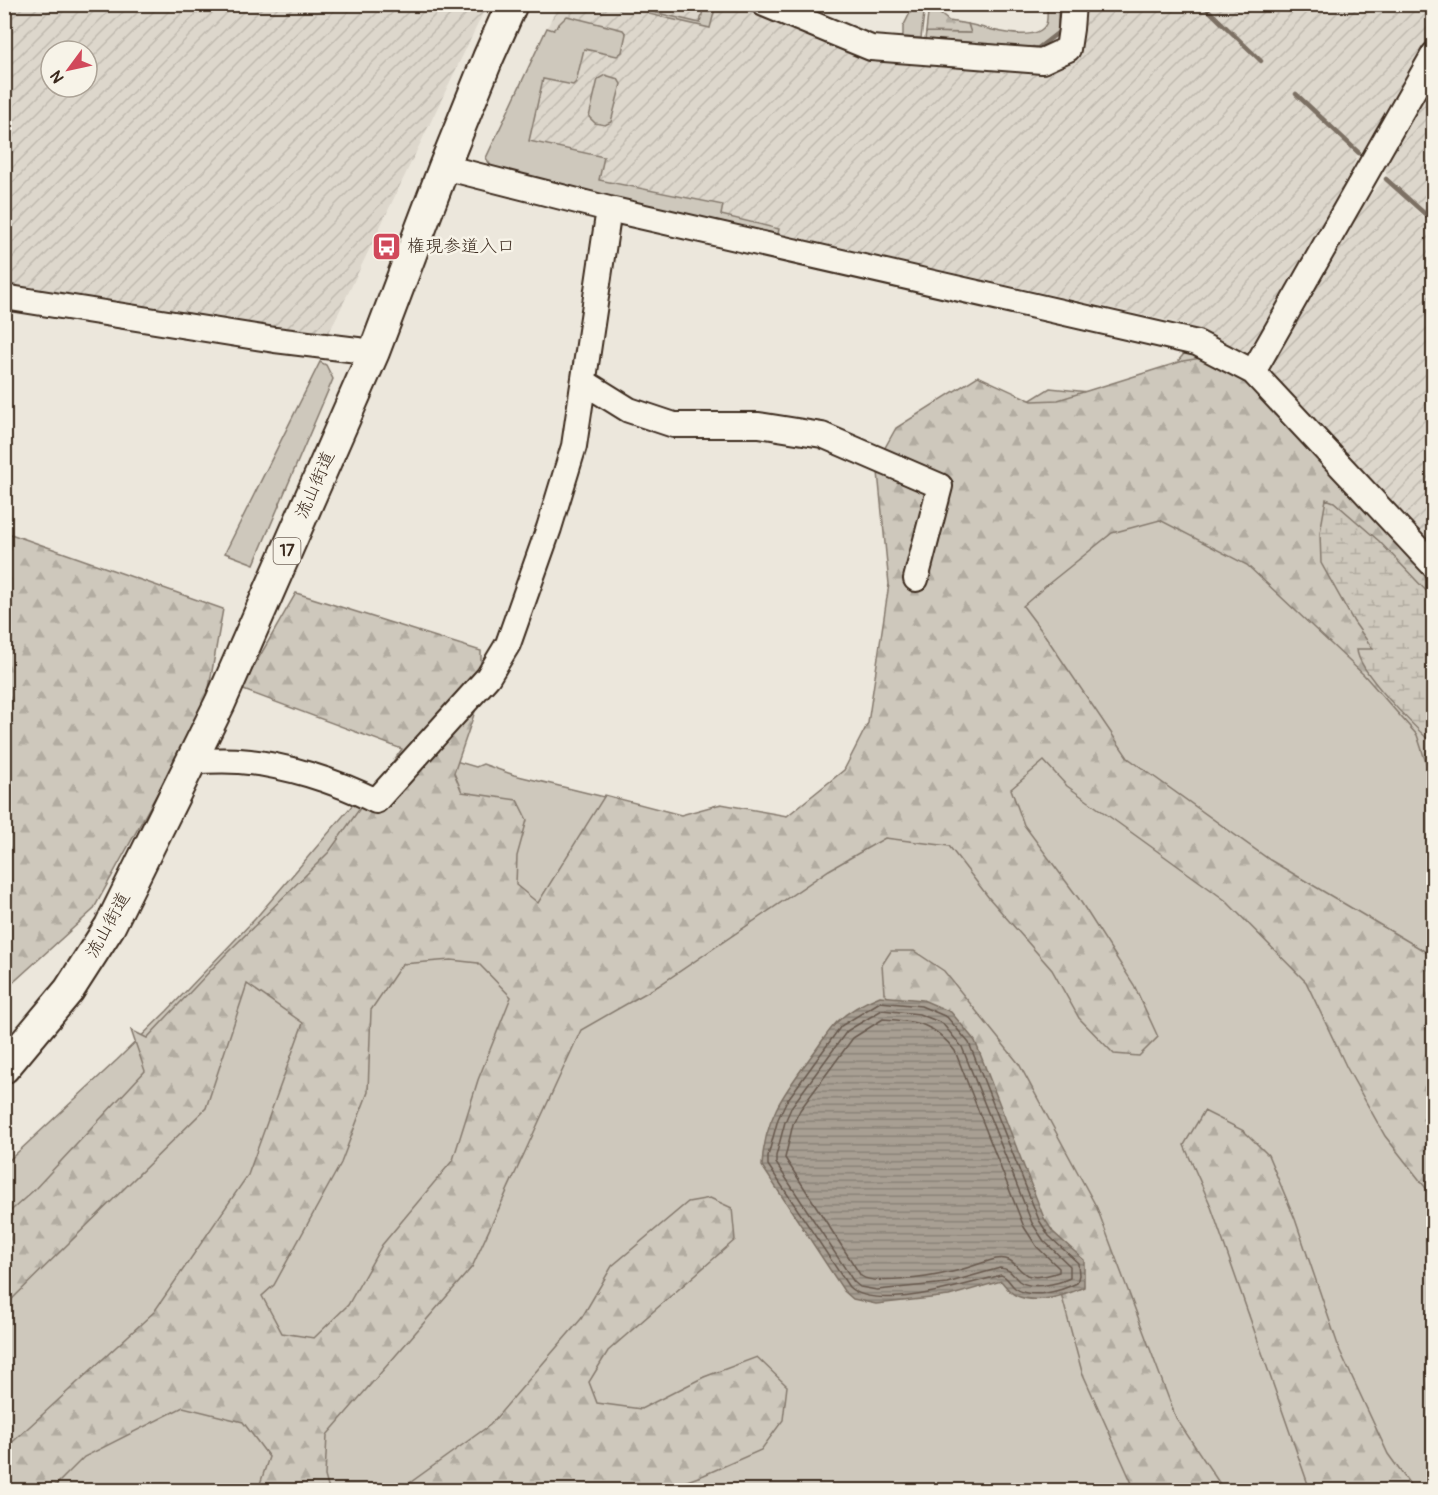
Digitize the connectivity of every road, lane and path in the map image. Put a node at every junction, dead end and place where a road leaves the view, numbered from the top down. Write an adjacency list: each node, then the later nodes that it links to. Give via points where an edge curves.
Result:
1 (512, 4): 5 (main road, 流山街道 / 17)
2 (765, 4): 3 (street, via 871,48 1042,61 1068,49)
3 (1073, 4)
4 (1434, 54): 9 (street)
5 (444, 167): 6 (street); 8 (main road, 流山街道 / 17)
6 (609, 209): 9 (street, via 1197,343); 10 (street)
7 (4, 297): 8 (street)
8 (374, 352): 13 (main road, 流山街道 / 17)
9 (1253, 372): 11 (street)
10 (584, 381): 12 (street, via 629,410 674,425 759,425 822,435 940,486); 13 (street, via 574,446 508,644 488,677 376,801 282,767 240,761)
11 (1434, 566)
12 (916, 579)
13 (192, 761): 14 (main road, 流山街道 / 17, via 110,926 69,990)
14 (4, 1068)

